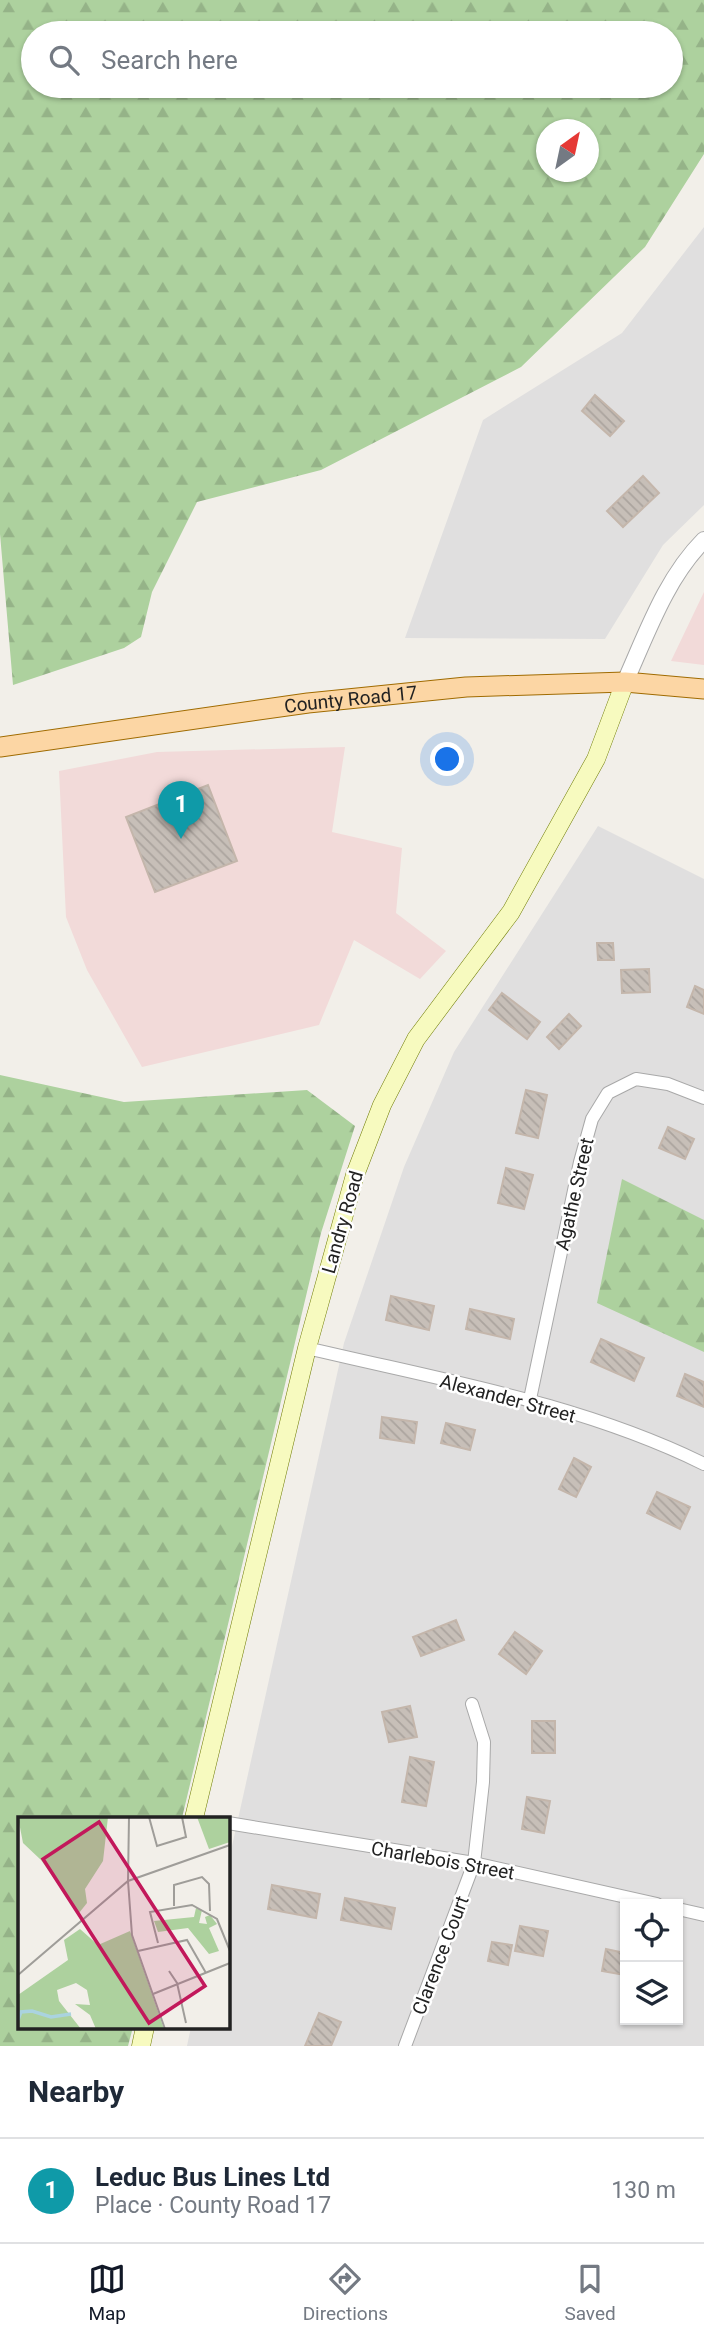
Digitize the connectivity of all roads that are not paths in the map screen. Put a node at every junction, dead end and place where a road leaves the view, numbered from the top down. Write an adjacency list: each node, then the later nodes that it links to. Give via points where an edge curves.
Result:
1 (704, 540): 2 (street, via 662,599)
2 (625, 682): 3 (main road, County Road 17); 4 (main road, County Road 17, via 466,687 369,696); 6 (main road, Landry Road, via 596,760 511,912 416,1039 382,1105 355,1175)
3 (704, 689)
4 (0, 747)
5 (704, 1098): 7 (street, Agathe Street, via 668,1084 636,1079 608,1093 592,1119)
6 (307, 1348): 7 (street, Alexander Street); 10 (main road, Landry Road)
7 (530, 1399): 8 (street, Alexander Street)
8 (704, 1464)
9 (472, 1704): 12 (street, Clarence Court, via 484,1742)
10 (196, 1817)
11 (229, 1823): 12 (street, Charlebois Street)
12 (474, 1863): 13 (street, Charlebois Street); 18 (street, Clarence Court)
13 (635, 1899)
14 (683, 1910): 15 (street)
15 (704, 1915)
16 (145, 2028): 17 (main road)
17 (141, 2046)
18 (405, 2046)

